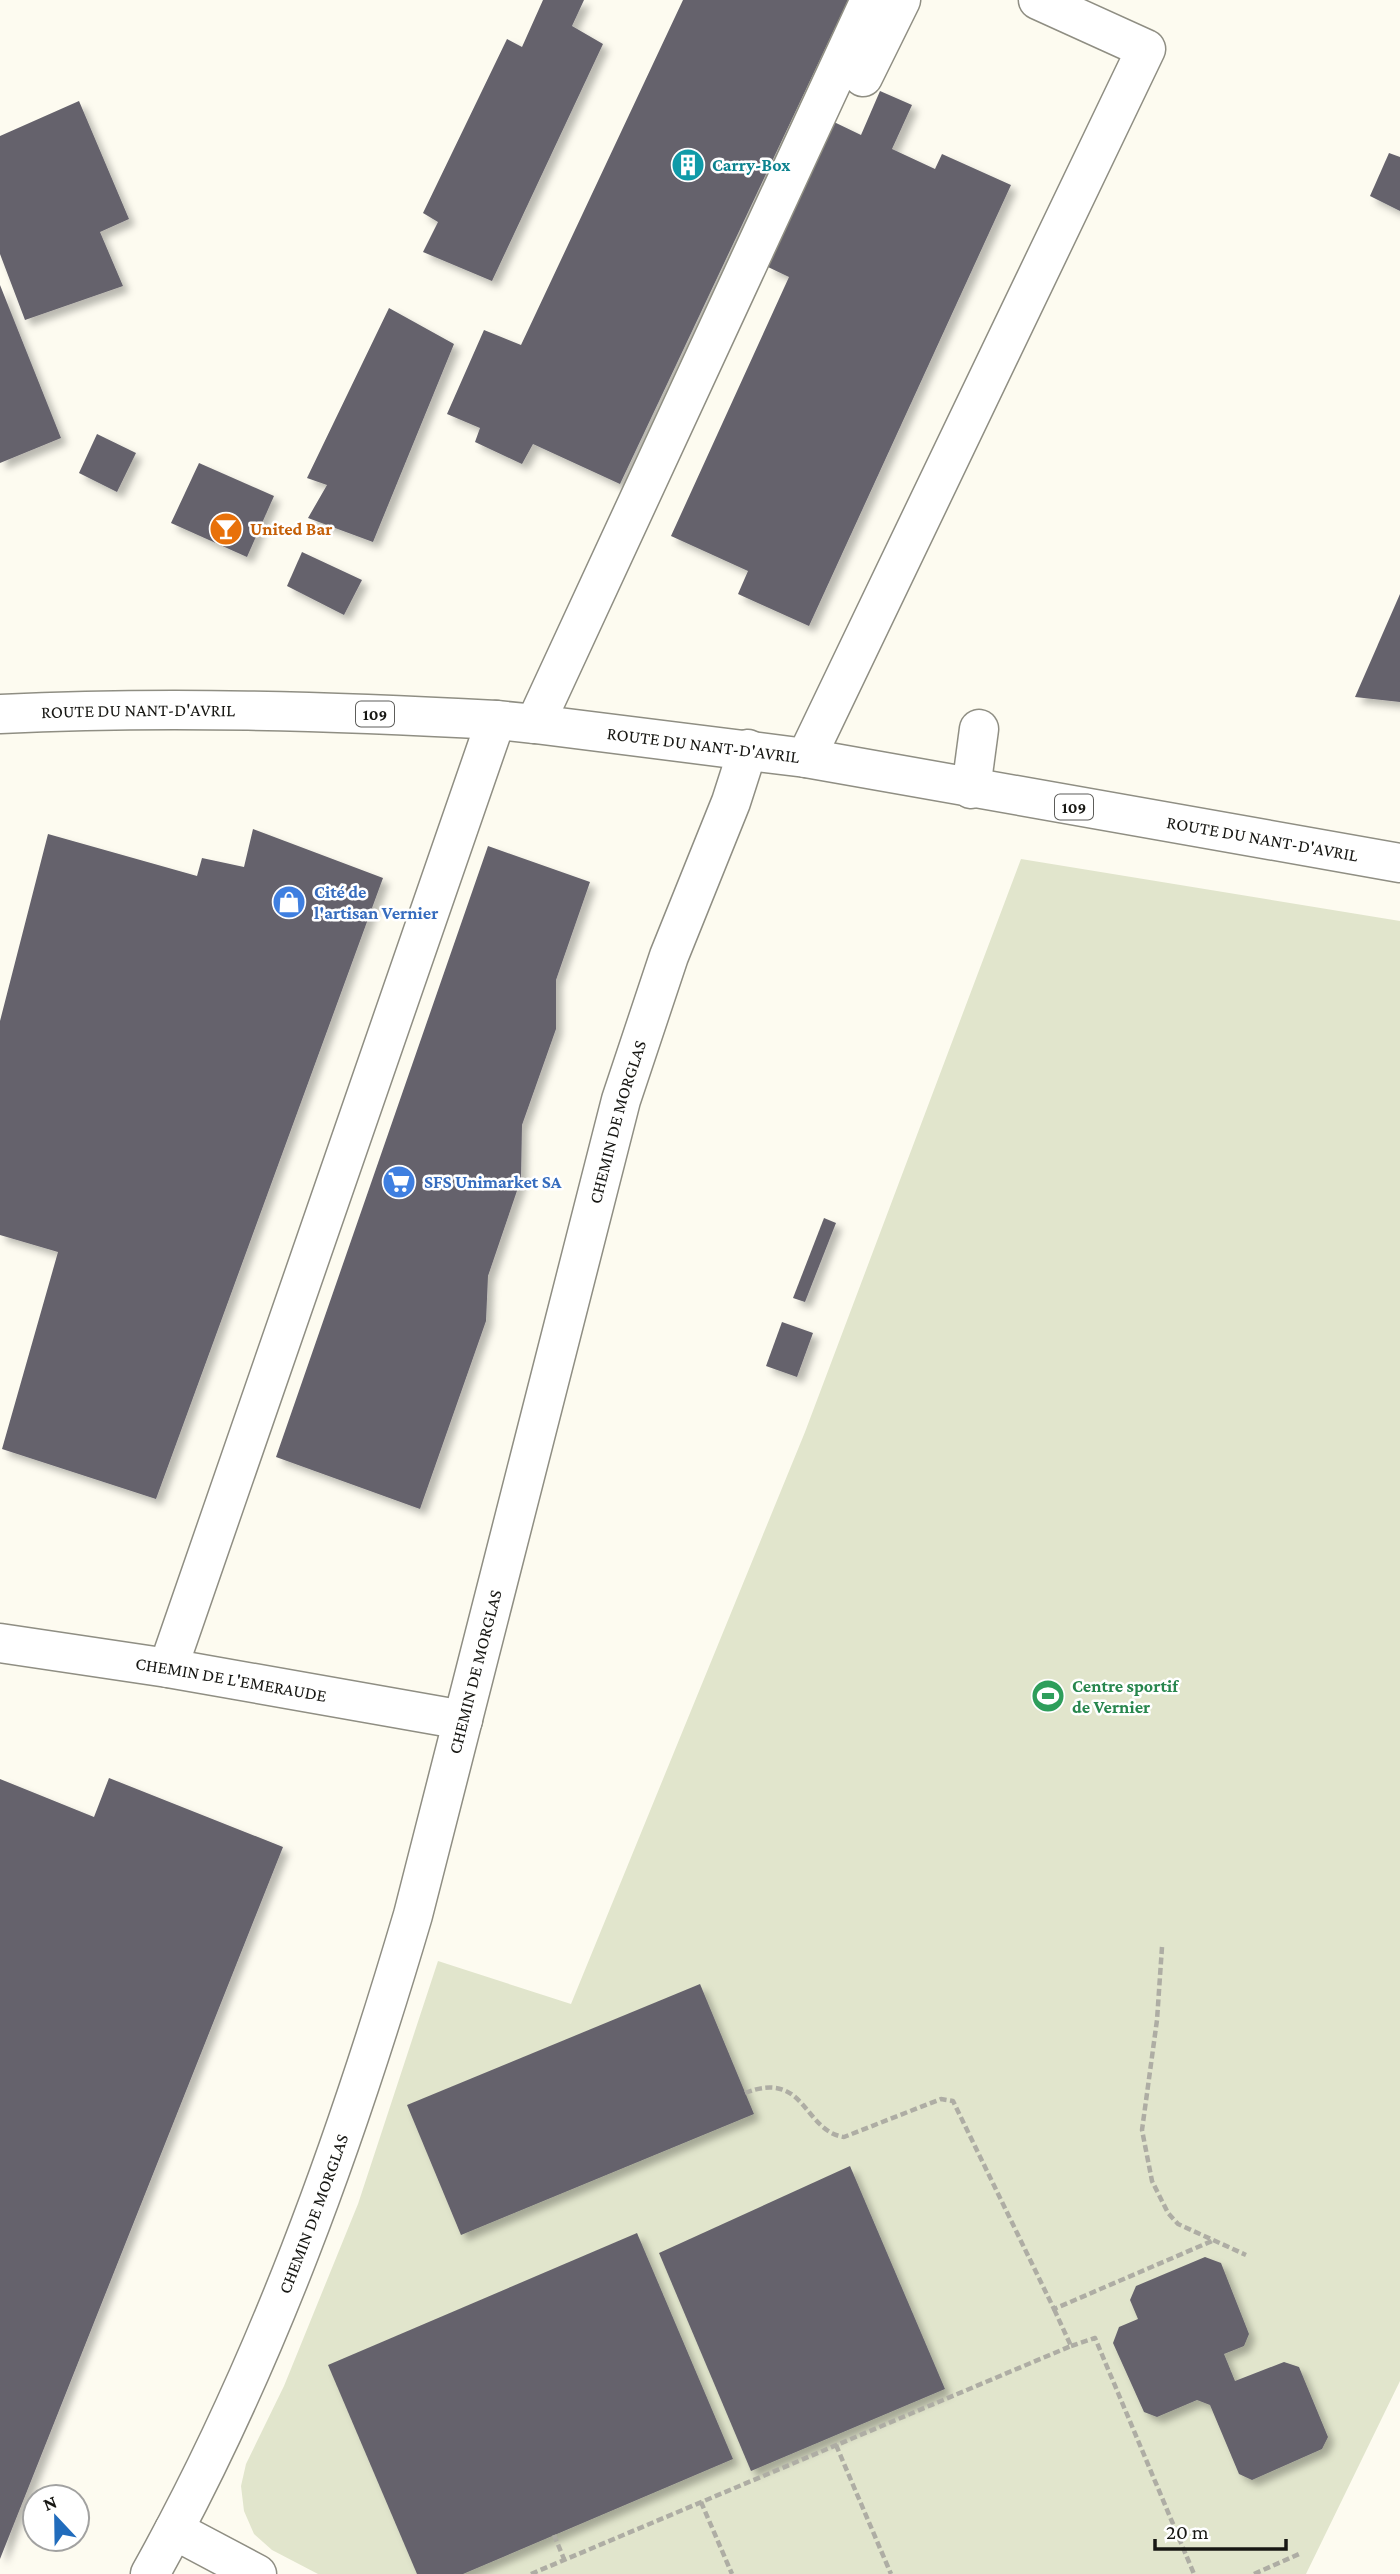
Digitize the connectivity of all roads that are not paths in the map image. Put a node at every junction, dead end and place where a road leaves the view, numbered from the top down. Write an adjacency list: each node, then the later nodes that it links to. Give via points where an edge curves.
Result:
1 (870, 0): 7 (street)
2 (901, 0): 4 (street)
3 (1038, 0): 10 (street, via 1146,49)
4 (840, 125)
5 (0, 714): 6 (street, ROUTE DU NANT-D'AVRIL / 109, via 251,709)
6 (496, 720): 7 (street, ROUTE DU NANT-D'AVRIL / 109); 14 (street)
7 (534, 723): 9 (street, ROUTE DU NANT-D'AVRIL / 109)
8 (979, 729): 11 (street)
9 (748, 749): 10 (street, ROUTE DU NANT-D'AVRIL / 109); 15 (street, CHEMIN DE MORGLAS, via 669,956 621,1100)
10 (806, 758): 11 (street, ROUTE DU NANT-D'AVRIL / 109)
11 (971, 789): 12 (street, ROUTE DU NANT-D'AVRIL / 109)
12 (1400, 863)
13 (0, 1643): 14 (street, CHEMIN DE L'EMERAUDE)
14 (168, 1668): 15 (street, CHEMIN DE L'EMERAUDE)
15 (463, 1720): 16 (street, CHEMIN DE MORGLAS, via 375,2045 323,2195 268,2333)
16 (174, 2530): 17 (street, CHEMIN DE MORGLAS); 18 (street)
17 (150, 2574)
18 (257, 2574)

